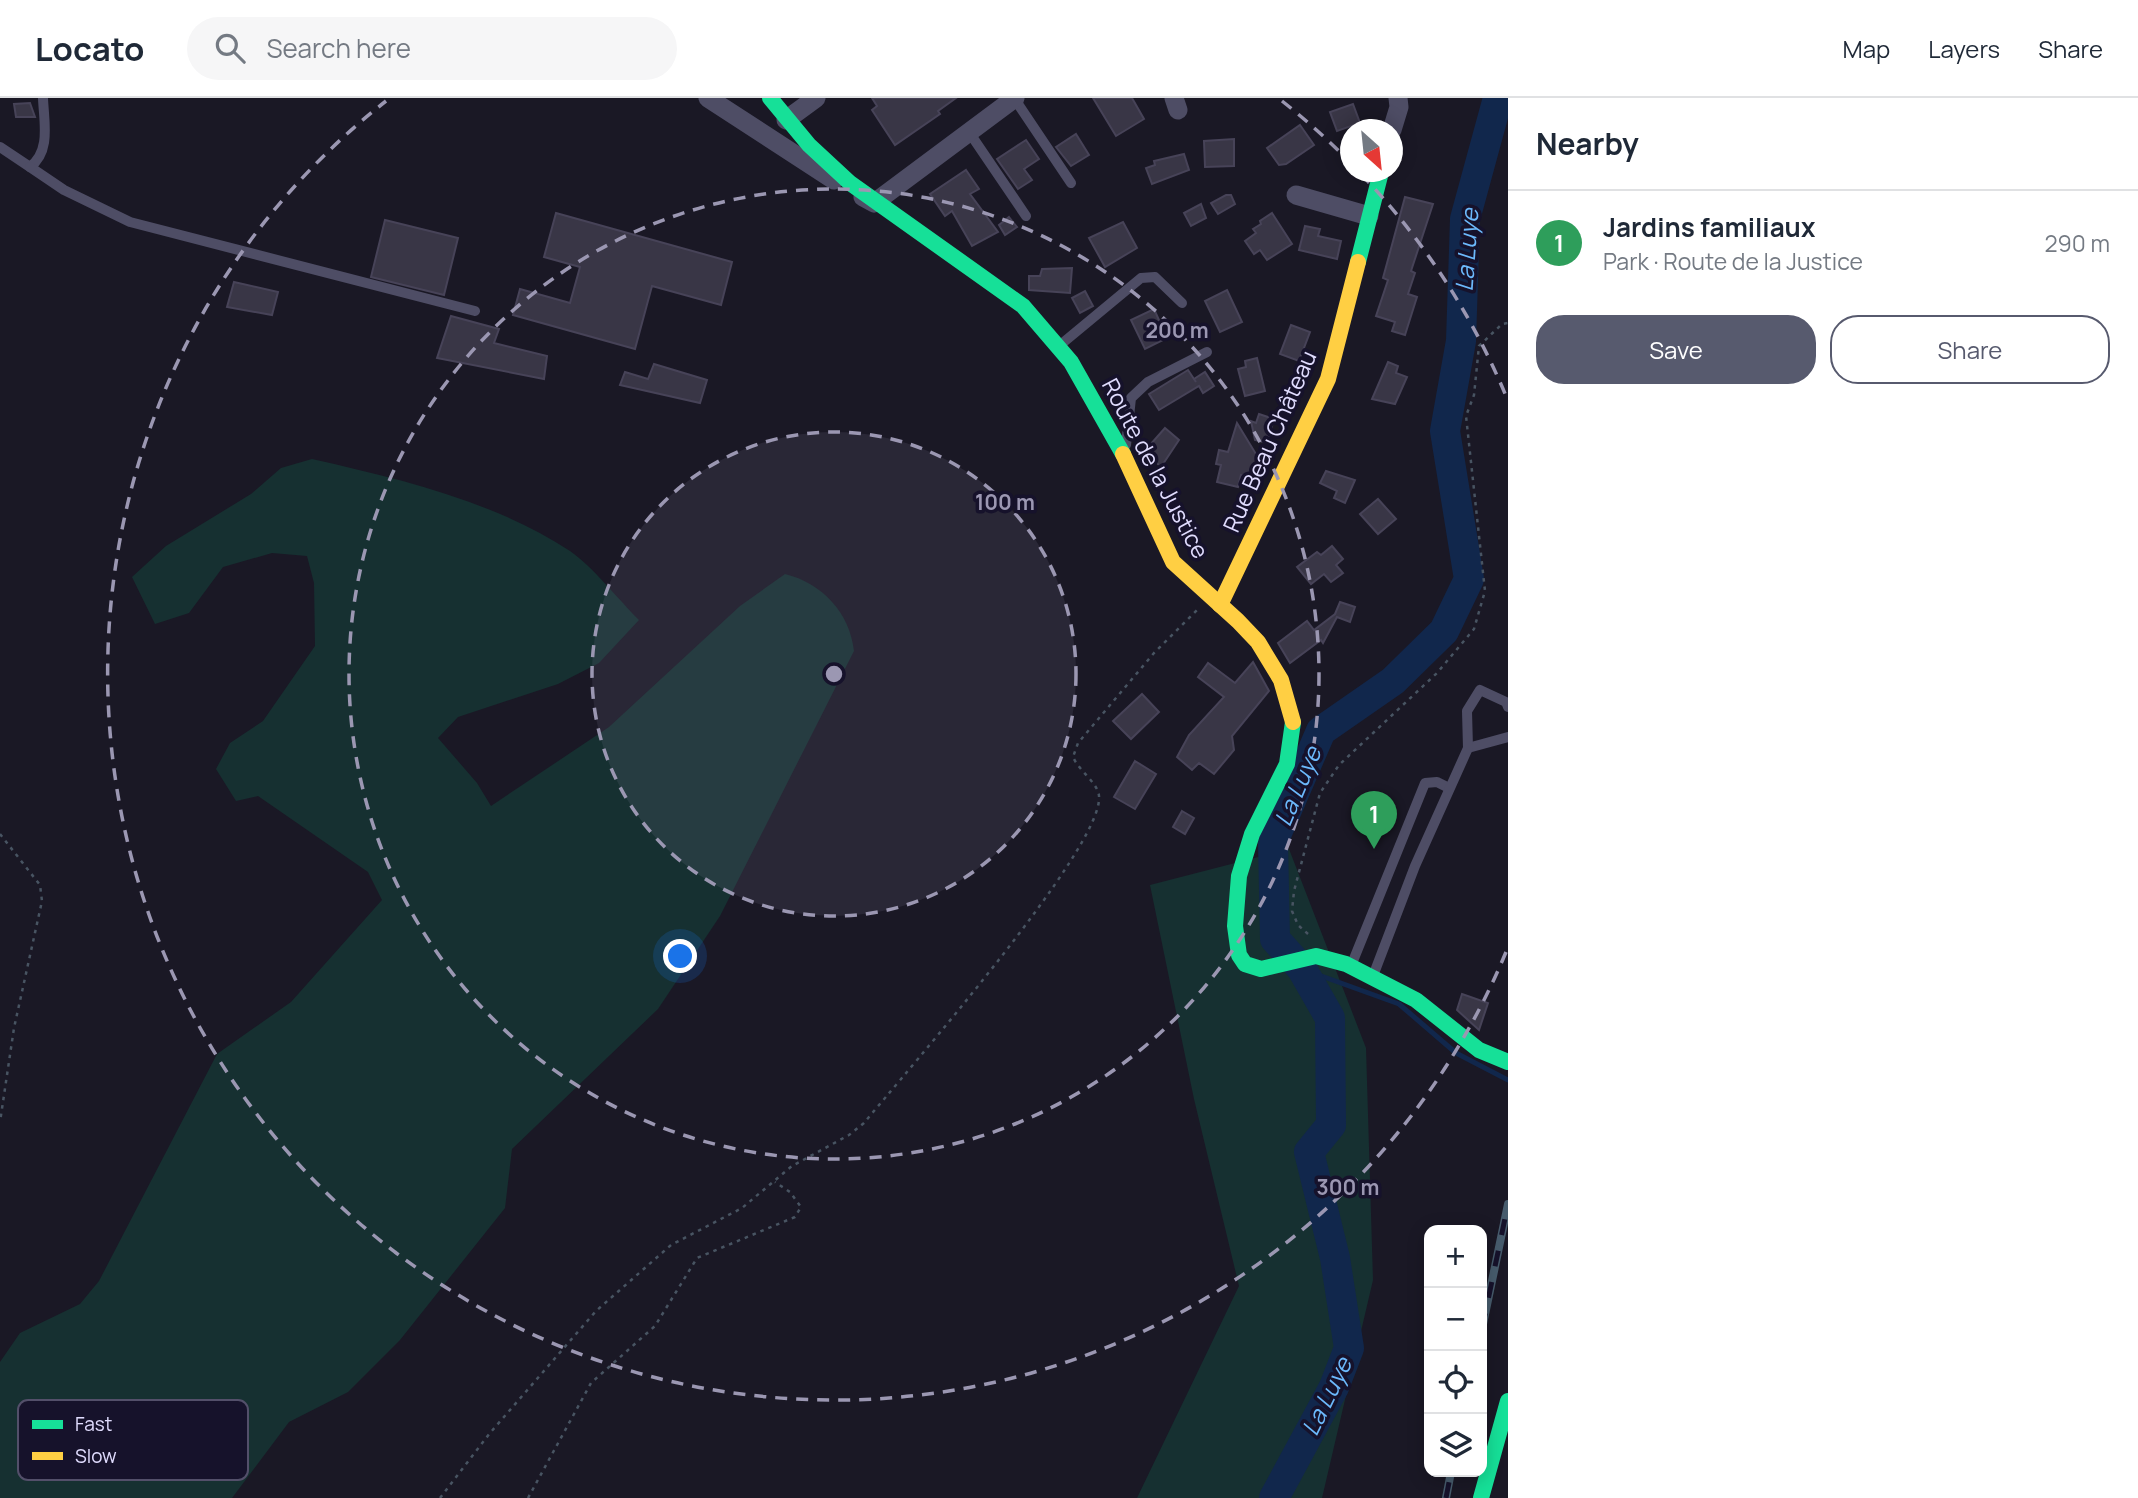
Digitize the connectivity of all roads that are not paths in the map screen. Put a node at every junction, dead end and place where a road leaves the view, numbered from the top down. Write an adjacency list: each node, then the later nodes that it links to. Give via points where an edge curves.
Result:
1 (43, 98): 11 (lane, via 46,138 41,159)
2 (708, 98): 8 (street, Route de la Justice)
3 (816, 98): 6 (street)
4 (1014, 98): 9 (street); 13 (lane)
5 (1398, 98): 7 (street)
6 (778, 109): 8 (street); 15 (street, Route de la Justice, via 816,156)
7 (1395, 119)
8 (753, 129): 15 (street, Route de la Justice)
9 (969, 132): 15 (street); 16 (lane)
10 (0, 147): 11 (lane)
11 (30, 167): 19 (lane, via 64,190 130,222)
12 (1378, 182): 17 (street, Rue Beau Château)
13 (1071, 183)
14 (1296, 195): 17 (street)
15 (874, 203): 20 (street, Route de la Justice, via 1021,305)
16 (1026, 216)
17 (1369, 216): 23 (street, Rue Beau Château, via 1328,379)
18 (1182, 303): 20 (lane, via 1155,277 1141,278)
19 (475, 311)
20 (1059, 347): 22 (street, Route de la Justice, via 1091,394)
21 (1207, 352): 22 (lane, via 1148,382 1131,398)
22 (1124, 460): 23 (street, Route de la Justice, via 1173,562)
23 (1214, 601): 28 (street, Route de la Justice, via 1258,643 1282,680 1292,709 1289,754 1280,781 1244,852 1234,947 1252,968 1308,956)
24 (1508, 707): 26 (lane, via 1480,690 1467,711)
25 (1508, 737): 26 (lane)
26 (1468, 748): 27 (lane)
27 (1450, 788): 28 (lane, via 1425,783); 29 (lane)
28 (1350, 967): 29 (street, Route de la Justice)
29 (1373, 976): 30 (street, Route de la Justice, via 1438,1014 1479,1052)
30 (1508, 1062)
31 (1508, 1401): 34 (street)
32 (1508, 1456): 33 (street)
33 (1501, 1487)
34 (1483, 1494)

